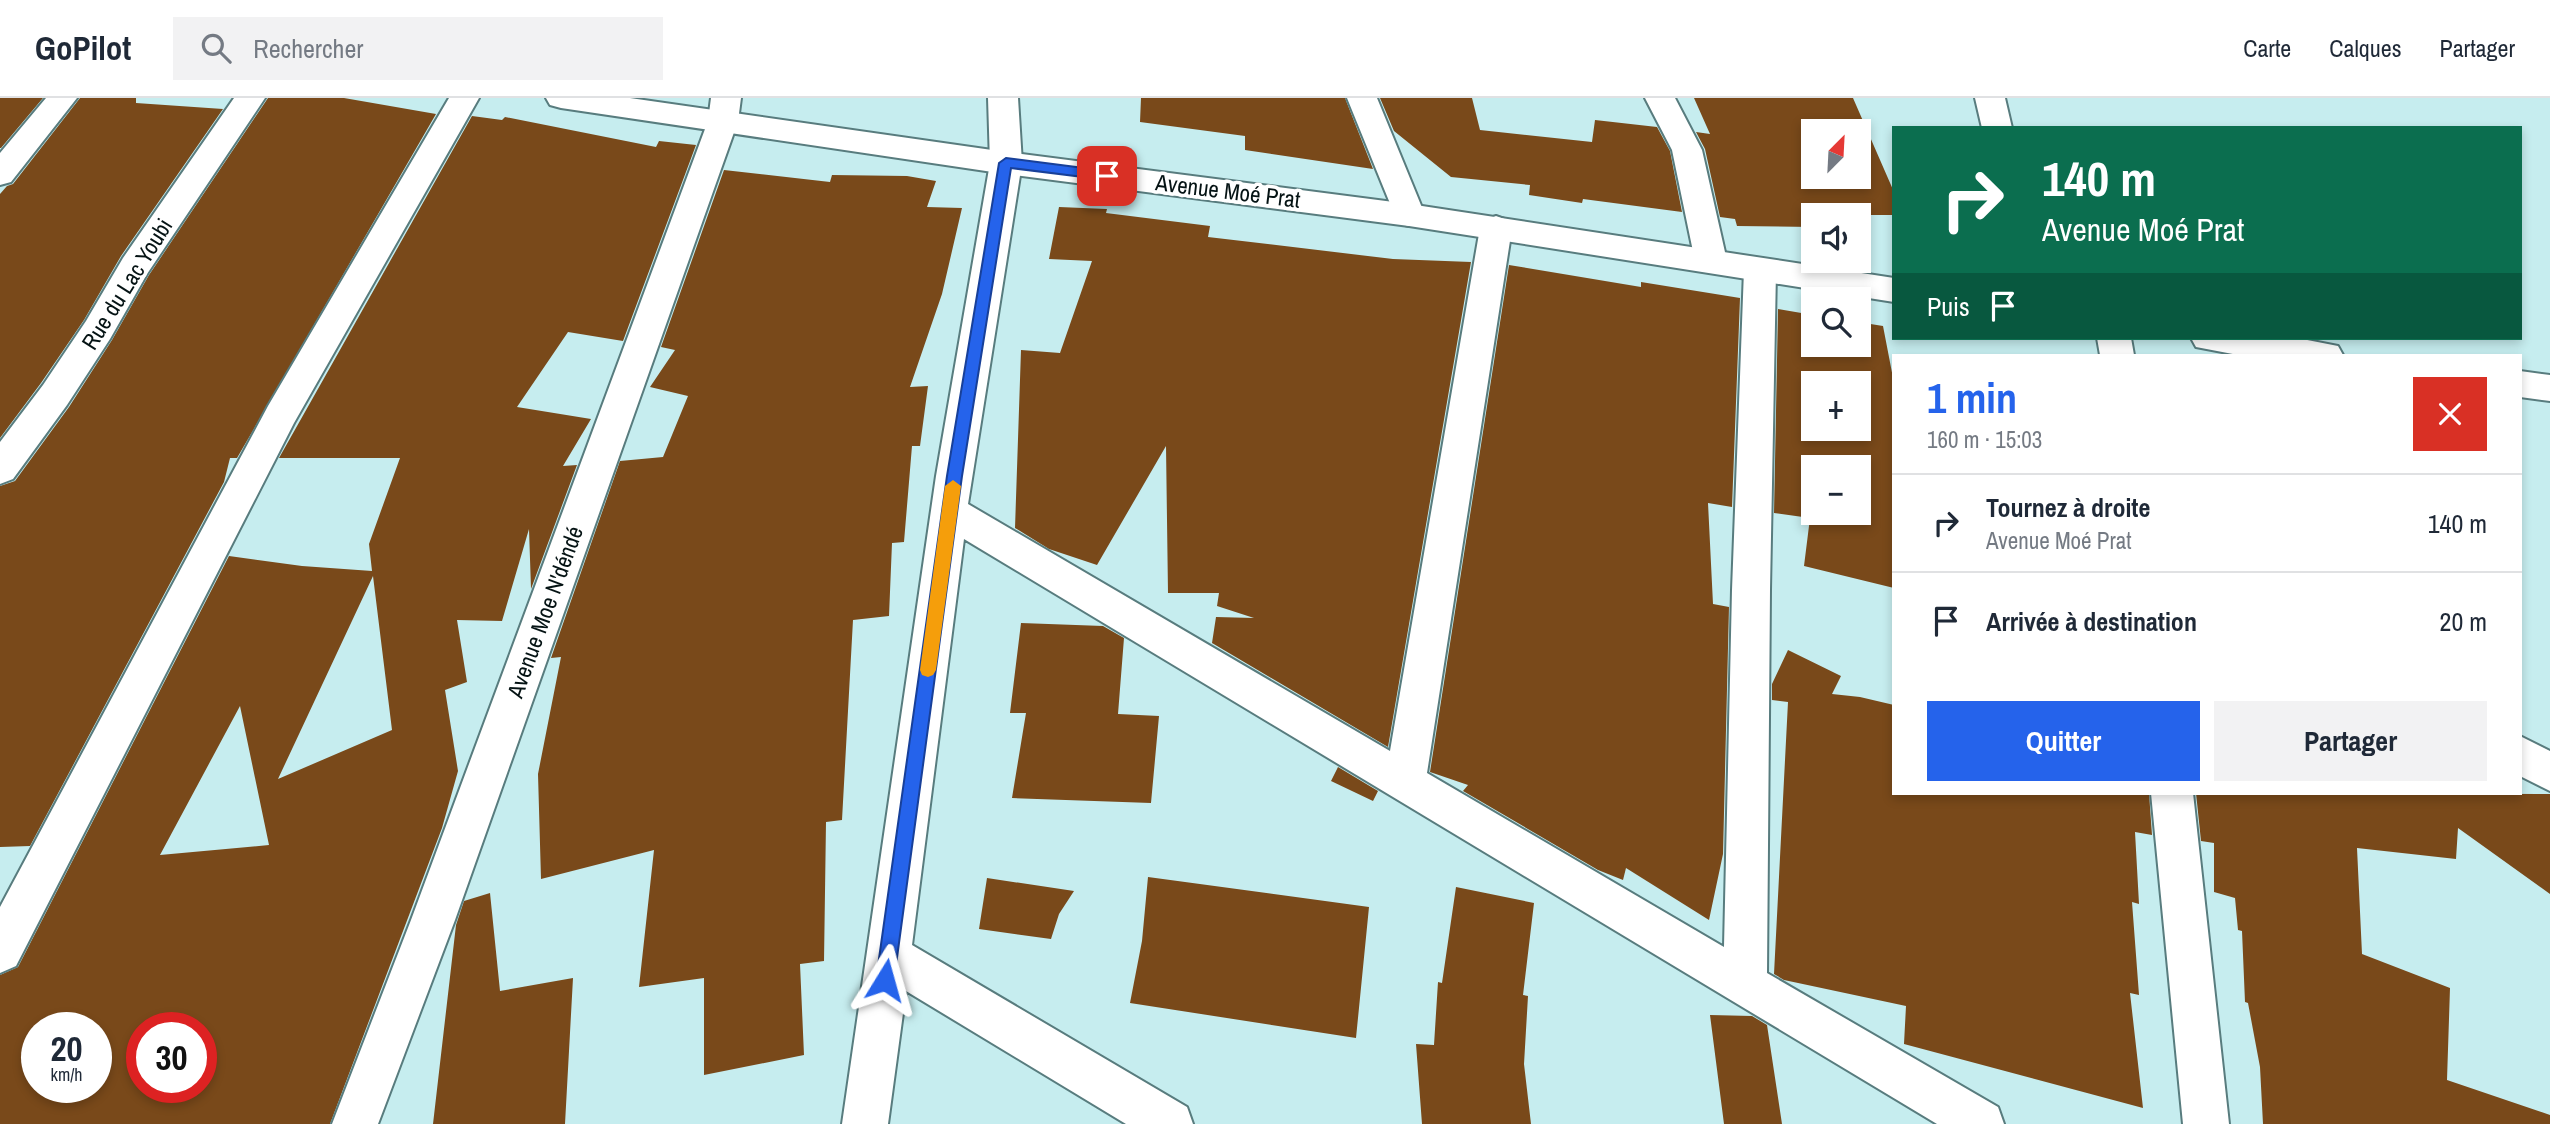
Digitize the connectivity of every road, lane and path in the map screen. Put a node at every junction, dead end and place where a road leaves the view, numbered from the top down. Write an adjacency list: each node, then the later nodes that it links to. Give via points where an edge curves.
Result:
1 (62, 98): 12 (street)
2 (250, 98): 22 (street, Rue du Lac Youbi, via 135,266 55,395)
3 (464, 98): 28 (street, via 280,416)
4 (561, 98): 9 (street, Avenue Moé Prat)
5 (1003, 98): 11 (street)
6 (1362, 98): 13 (street)
7 (1660, 98): 15 (street, via 1686,150)
8 (1990, 98): 10 (street)
9 (724, 110): 11 (street, Avenue Moé Prat); 31 (street, Avenue Moe N'déndé, via 433,920)
10 (1997, 126)
11 (1006, 163): 13 (street, Avenue Moé Prat); 23 (street)
12 (0, 174)
13 (1409, 215): 14 (street, Avenue Moé Prat)
14 (1496, 229): 15 (street, Avenue Moé Prat); 26 (street)
15 (1711, 261): 16 (street, Avenue Moé Prat)
16 (1760, 270): 17 (street, Avenue Moé Prat); 30 (street)
17 (1892, 290)
18 (2222, 340): 19 (street)
19 (2319, 354)
20 (2522, 384): 21 (street)
21 (2550, 388)
22 (0, 468)
23 (950, 512): 26 (street); 29 (street)
24 (2522, 756): 25 (street)
25 (2550, 772)
26 (1405, 783): 30 (street)
27 (2172, 795): 35 (street)
28 (0, 951)
29 (888, 956): 32 (street); 33 (street)
30 (1745, 984): 34 (street)
31 (355, 1124)
32 (865, 1124)
33 (1170, 1124)
34 (1981, 1124)
35 (2206, 1124)

